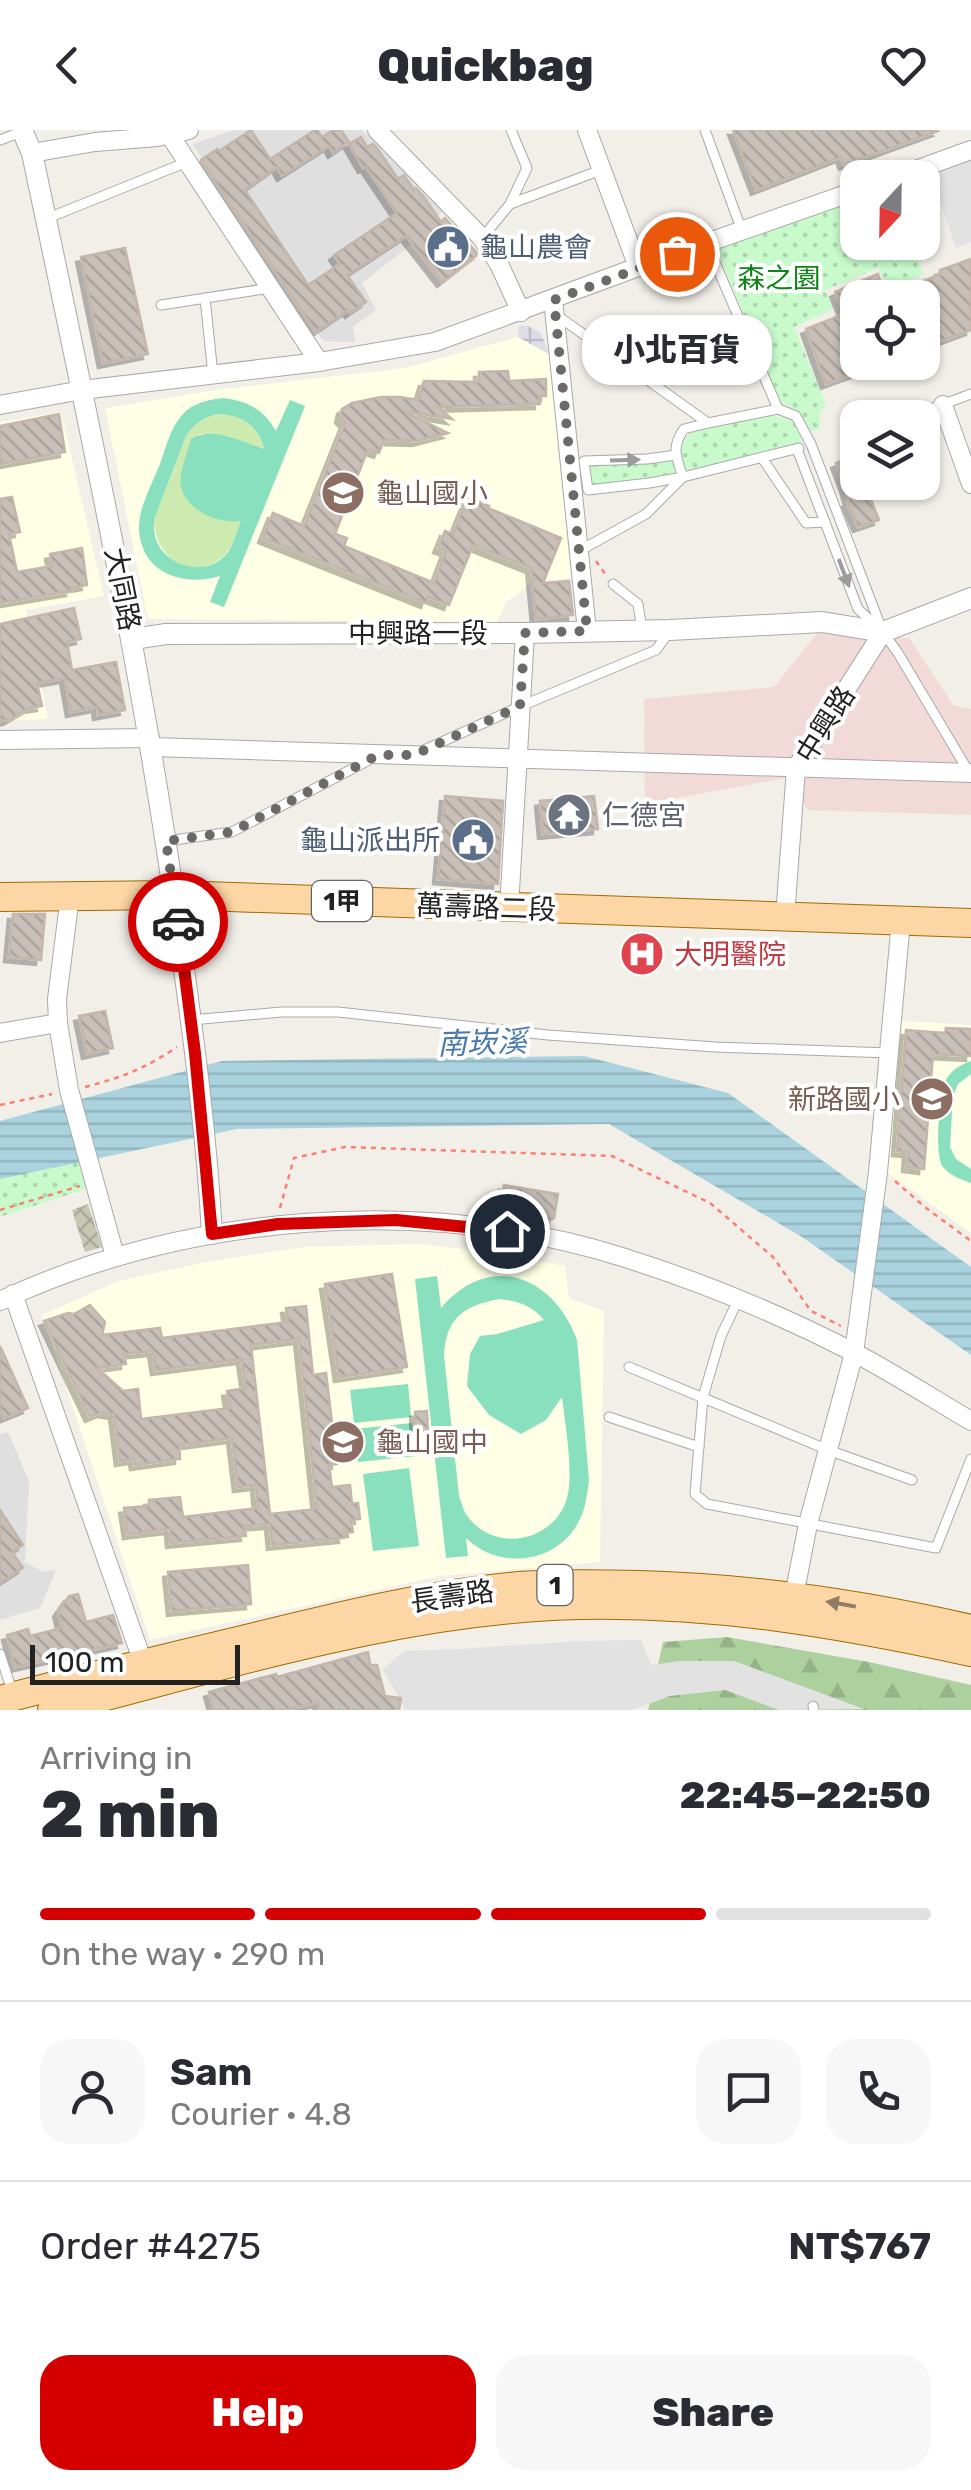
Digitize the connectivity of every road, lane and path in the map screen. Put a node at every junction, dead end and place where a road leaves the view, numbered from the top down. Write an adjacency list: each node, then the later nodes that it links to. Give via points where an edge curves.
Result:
1 (189, 130): 7 (street)
2 (377, 130): 18 (street)
3 (511, 130): 15 (lane, via 527,168)
4 (586, 130): 13 (street)
5 (705, 130): 17 (lane)
6 (22, 131): 8 (lane); 10 (street, 大同路)
7 (169, 134): 10 (street); 12 (street)
8 (0, 140)
9 (971, 150): 11 (street)
10 (32, 153): 16 (street, 大同路)
11 (940, 161)
12 (188, 162): 16 (lane); 21 (street)
13 (601, 170): 15 (lane); 20 (street)
14 (840, 196): 17 (street)
15 (510, 204): 18 (lane)
16 (46, 220): 28 (street, 大同路)
17 (742, 231): 19 (street)
18 (482, 238): 25 (street)
19 (707, 244): 20 (street); 33 (lane)
20 (638, 267): 24 (street)
21 (270, 288): 22 (lane); 26 (street)
22 (204, 298): 23 (lane); 27 (lane)
23 (161, 305)
24 (554, 307): 25 (street); 34 (lane); 42 (street)
25 (520, 312): 26 (street, via 436,342)
26 (319, 362): 27 (street)
27 (213, 375): 28 (street)
28 (82, 390): 30 (street); 50 (street, 大同路)
29 (971, 394): 31 (lane)
30 (0, 404)
31 (943, 405): 32 (lane); 40 (street)
32 (940, 406)
33 (778, 410): 34 (lane); 35 (lane, via 796,416)
34 (708, 423): 37 (lane, via 684,429)
35 (811, 444): 36 (lane); 48 (lane)
36 (797, 449): 38 (lane); 41 (lane)
37 (676, 455): 39 (lane); 39 (lane, one-way to 37, via 588,490 584,461)
38 (762, 458): 39 (lane); 41 (lane, via 806,522)
39 (683, 477): 42 (lane, via 646,514)
40 (971, 484)
41 (825, 522): 48 (lane, one-way to 48, via 858,610)
42 (582, 549): 43 (path); 47 (street)
43 (613, 584): 45 (lane, via 638,604)
44 (971, 598): 48 (street)
45 (642, 630): 46 (street, 中興路一段); 47 (street, 中興路一段)
46 (670, 630): 48 (street, 中興路一段, via 822,622); 51 (lane, via 656,650)
47 (587, 631): 49 (street, 中興路一段)
48 (883, 632): 57 (street, 中興路); 58 (lane)
49 (525, 633): 50 (street, 中興路一段); 51 (street)
50 (133, 639): 53 (street, 大同路)
51 (520, 706): 55 (lane); 56 (street)
52 (0, 740): 53 (street)
53 (151, 743): 54 (street); 59 (street, 大同路)
54 (378, 755): 55 (street); 59 (lane, via 232,832)
55 (414, 755): 56 (street)
56 (517, 759): 57 (street); 63 (street)
57 (796, 768): 58 (street); 64 (street, 中興路)
58 (969, 768)
59 (166, 841): 60 (street, 大同路)
60 (174, 895): 61 (main road, 萬壽路二段 / 1甲); 63 (main road, 萬壽路二段 / 1甲); 69 (street, 大同路)
61 (70, 896): 62 (main road, 萬壽路二段 / 1甲); 67 (street)
62 (0, 897)
63 (510, 908): 64 (main road, 萬壽路二段 / 1甲)
64 (785, 917): 65 (main road, 萬壽路二段 / 1甲)
65 (901, 921): 66 (main road, 萬壽路二段 / 1甲); 70 (street)
66 (971, 923)
67 (58, 1023): 68 (street); 71 (street)
68 (0, 1033)
69 (193, 1037): 70 (lane, via 281,1012 338,1012 548,1035); 71 (path, via 145,1068); 77 (street, 大同路)
70 (889, 1053): 73 (street)
71 (70, 1091): 72 (path); 74 (street)
72 (0, 1105)
73 (879, 1170): 78 (path); 83 (street)
74 (92, 1181): 75 (path); 79 (street)
75 (0, 1210)
76 (278, 1214): 82 (path, via 294,1158 345,1146 612,1156 710,1204 773,1257 811,1311)
77 (212, 1234): 79 (street); 81 (street, via 396,1220 507,1231 620,1256)
78 (971, 1241)
79 (115, 1256): 80 (street)
80 (7, 1297): 97 (street)
81 (738, 1300): 83 (street); 85 (lane)
82 (842, 1327)
83 (854, 1353): 87 (street); 89 (street)
84 (629, 1368): 85 (lane)
85 (703, 1397): 88 (lane); 89 (lane)
86 (609, 1417): 88 (lane)
87 (971, 1421)
88 (699, 1447): 92 (lane, via 694,1494 707,1504)
89 (828, 1450): 91 (lane); 92 (street)
90 (971, 1460): 92 (lane, via 936,1548)
91 (912, 1480)
92 (808, 1524): 93 (street)
93 (794, 1596): 94 (main road, 長壽路 / 1, one-way to 93); 97 (main road, 長壽路 / 1, via 714,1587 521,1586 422,1598)
94 (971, 1629)
95 (971, 1652): 97 (main road, 長壽路 / 1, via 733,1610 576,1605 457,1615)
96 (0, 1654): 98 (lane)
97 (147, 1673): 98 (main road, 長壽路 / 1); 99 (main road, 長壽路 / 1)
98 (7, 1698)
99 (52, 1710)

